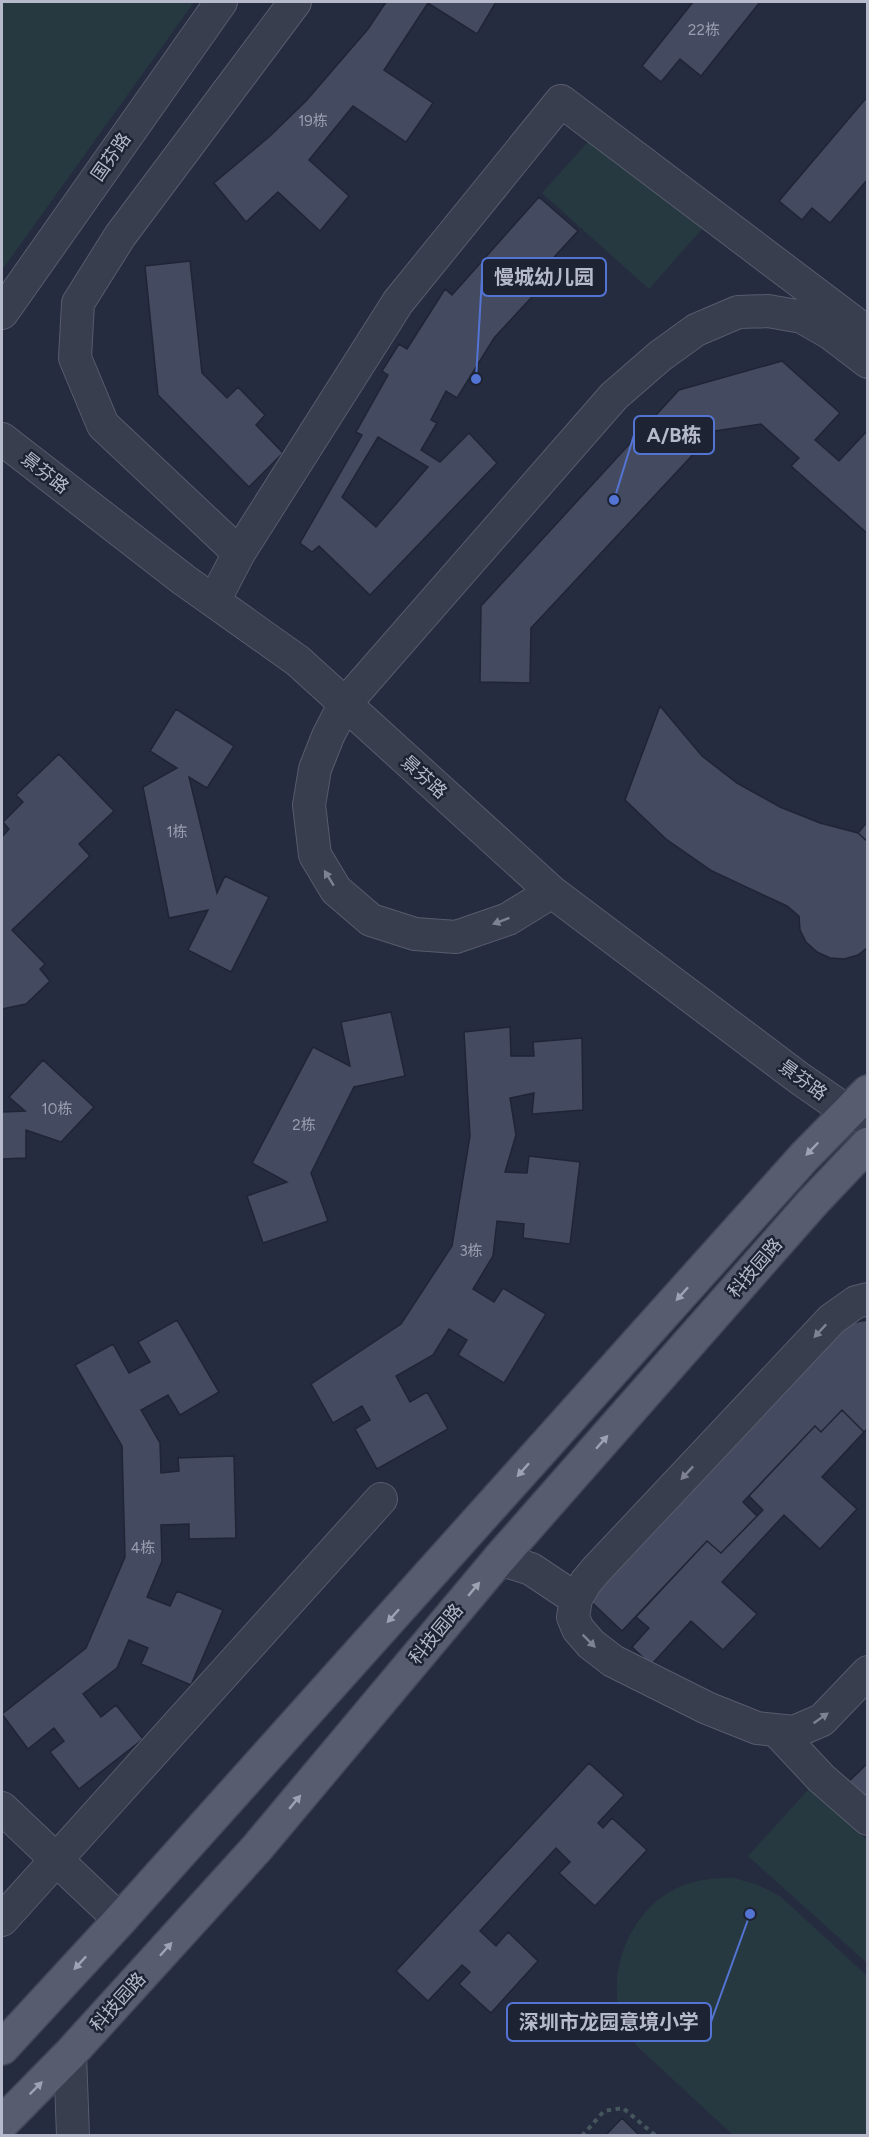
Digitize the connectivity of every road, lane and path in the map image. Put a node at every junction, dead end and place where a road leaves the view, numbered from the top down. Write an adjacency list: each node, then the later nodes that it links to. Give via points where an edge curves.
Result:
1 (221, 2): 3 (street, 国芬路)
2 (295, 2): 7 (street, via 120,236 78,303 75,358 103,425)
3 (2, 313)
4 (867, 333): 7 (street, via 561,101 398,302)
5 (867, 362): 9 (street, via 802,316 738,312 696,330 614,396)
6 (2, 439): 8 (street, 景芬路)
7 (239, 553): 8 (street)
8 (214, 601): 9 (street, 景芬路, via 298,661)
9 (344, 705): 10 (street, 景芬路); 10 (street, one-way to 9, via 508,919 456,937 415,934 371,920 336,890 315,855 309,805 315,769)
10 (552, 892): 11 (street, 景芬路)
11 (863, 1128): 14 (main road, 科技园路, one-way to 11, via 813,1202); 22 (main road, 科技园路, one-way to 22, via 792,1172)
12 (867, 1299): 15 (street, one-way to 15, via 832,1319 596,1570)
13 (381, 1498): 20 (street)
14 (499, 1559): 15 (street, via 531,1569); 24 (main road, 科技园路, one-way to 14, via 257,1848)
15 (576, 1599): 17 (street, one-way to 17, via 573,1617 578,1629 613,1661 707,1708 757,1728)
16 (867, 1672): 17 (street, one-way to 16, via 794,1732 822,1720)
17 (776, 1730): 19 (street)
18 (2, 1808): 20 (street)
19 (867, 1819)
20 (56, 1859): 21 (street); 22 (street)
21 (2, 1920)
22 (120, 1920): 23 (main road, 科技园路, one-way to 23)
23 (2, 2048)
24 (70, 2054): 25 (main road, 科技园路, one-way to 24); 26 (street)
25 (2, 2122)
26 (74, 2136)
27 (582, 2136): 28 (path, via 603,2111 622,2108)
28 (656, 2136)

